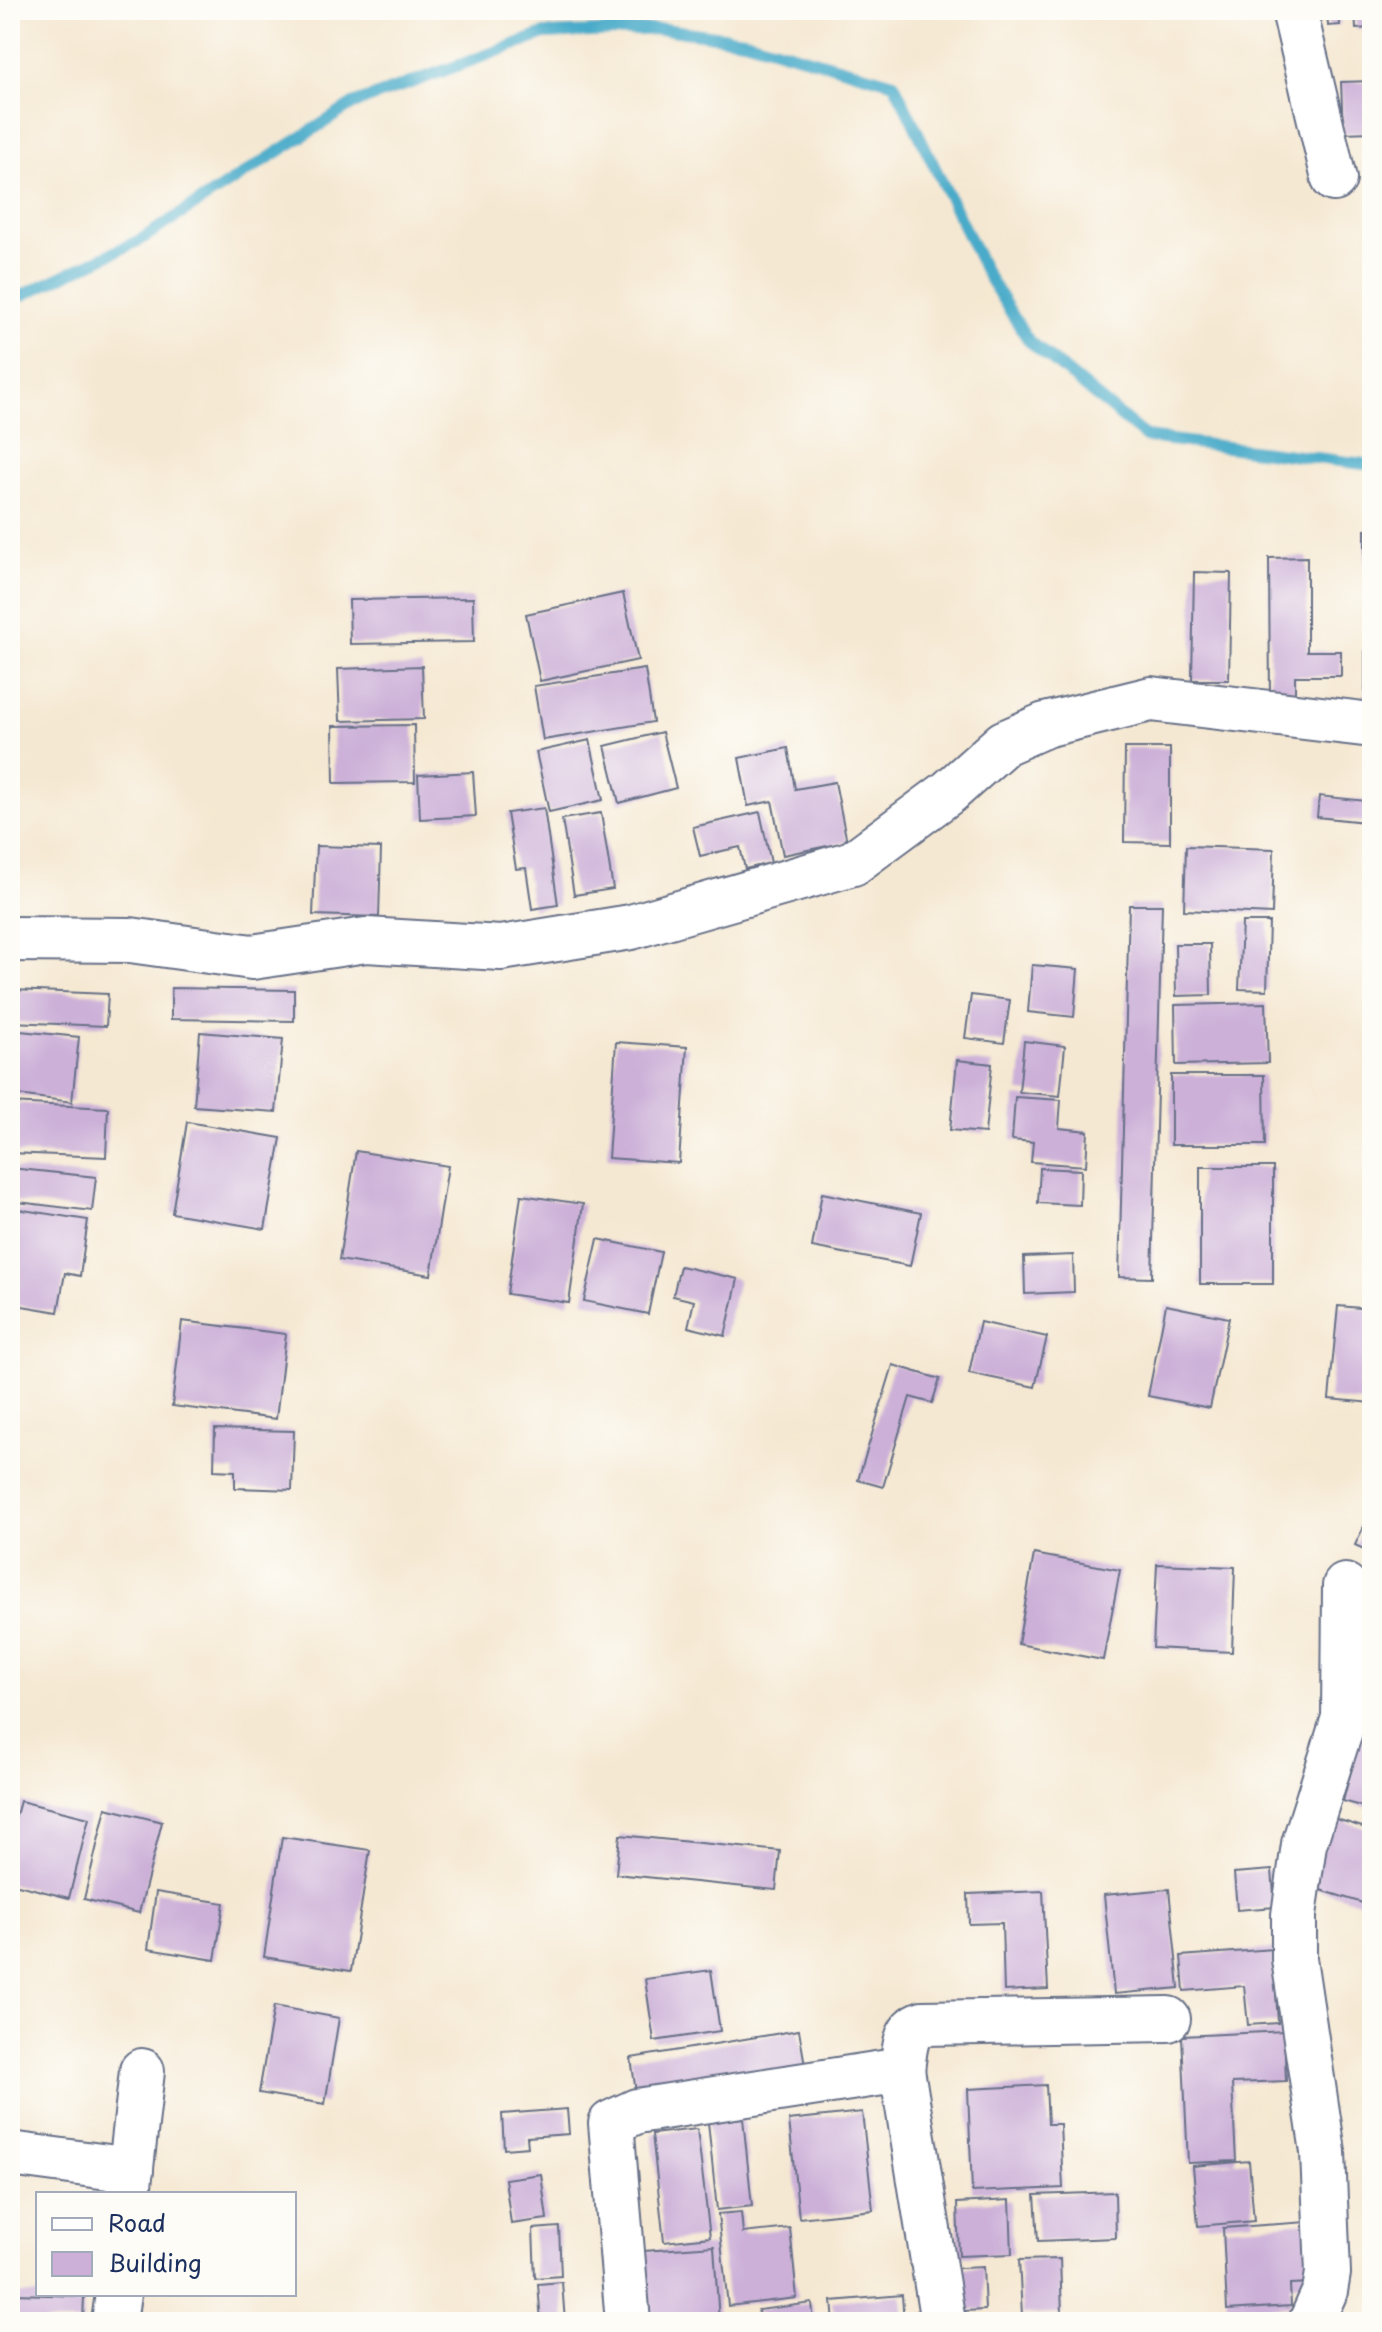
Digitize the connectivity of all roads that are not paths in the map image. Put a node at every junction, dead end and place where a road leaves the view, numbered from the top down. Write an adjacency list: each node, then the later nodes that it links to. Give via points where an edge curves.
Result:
1 (1294, 10): 2 (street)
2 (1334, 179)
3 (1372, 725): 4 (street, via 1151,699 1045,725 1004,743 949,792 853,863 631,927 516,945 366,940 252,957 130,940)
4 (10, 939)
5 (1345, 1586): 15 (street, via 1344,1718 1304,1844 1294,1915 1294,1959 1324,2182 1328,2273)
6 (1168, 2019): 7 (street, via 923,2023 908,2033)
7 (902, 2070): 13 (street, via 637,2111 611,2123); 14 (street)
8 (142, 2071): 10 (street)
9 (10, 2154): 10 (street)
10 (130, 2182)
11 (118, 2296): 12 (street)
12 (114, 2322)
13 (628, 2322)
14 (943, 2322)
15 (1311, 2322)

